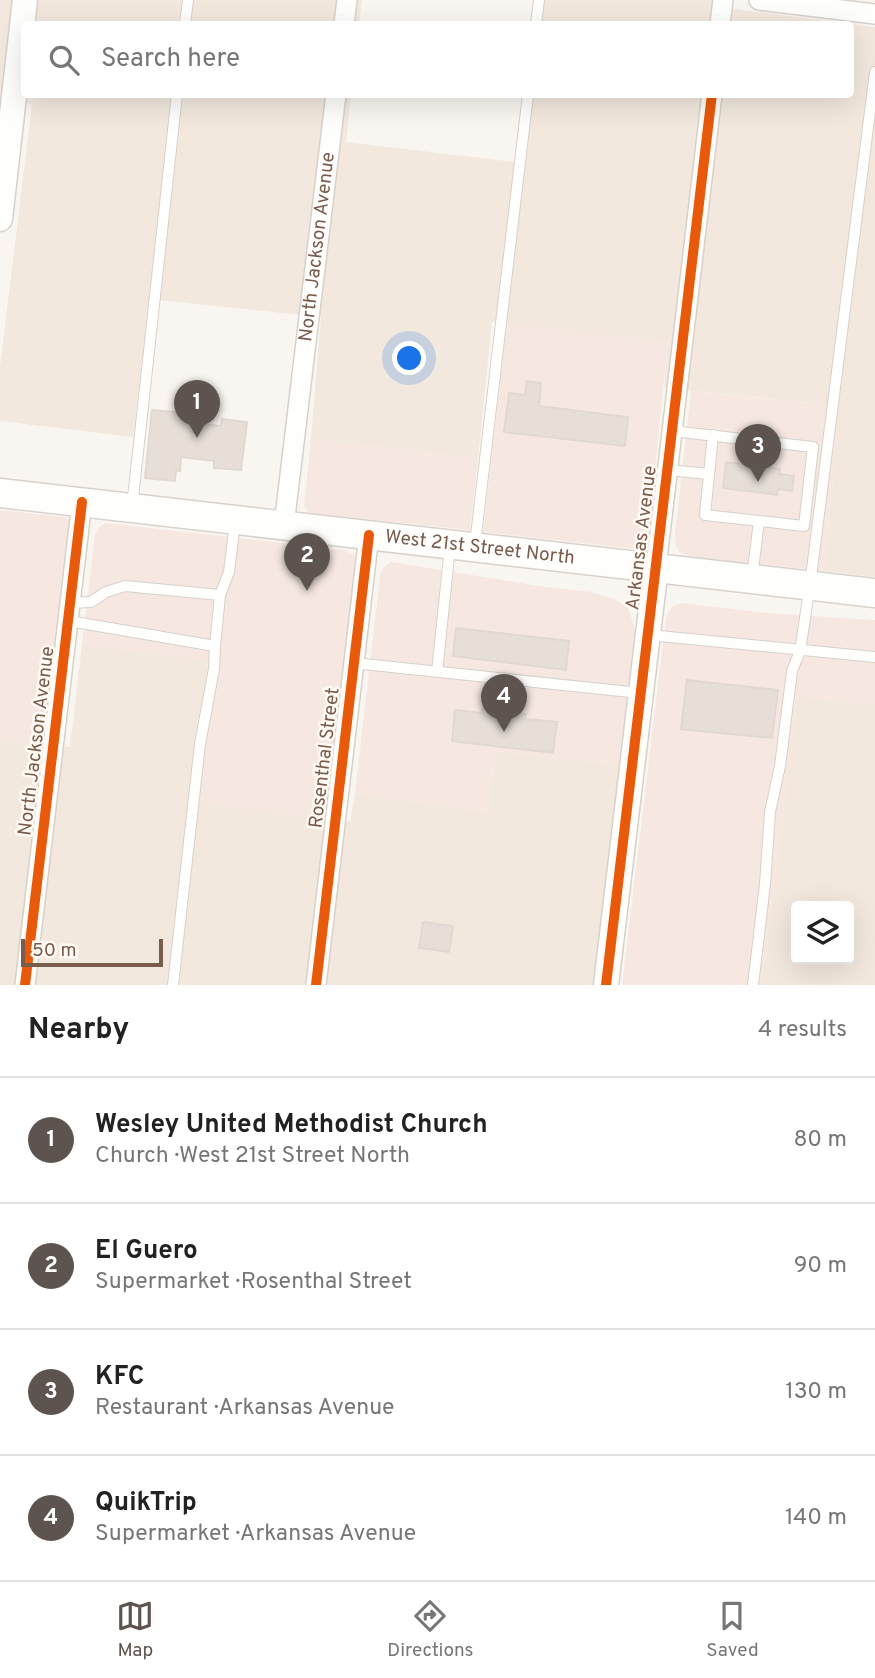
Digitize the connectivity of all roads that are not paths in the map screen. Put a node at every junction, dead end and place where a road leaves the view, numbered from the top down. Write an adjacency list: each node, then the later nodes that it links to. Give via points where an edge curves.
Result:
1 (26, 0): 8 (street)
2 (188, 0): 9 (lane)
3 (347, 0): 10 (street)
4 (539, 0): 11 (lane)
5 (723, 0): 12 (street)
6 (759, 0): 7 (street)
7 (875, 14)
8 (24, 21)
9 (185, 21)
10 (344, 21)
11 (536, 21)
12 (720, 21)
13 (21, 42): 19 (street)
14 (875, 72): 34 (lane)
15 (177, 98): 26 (lane)
16 (336, 98): 29 (street, North Jackson Avenue)
17 (526, 98): 31 (lane)
18 (712, 98): 20 (street, Arkansas Avenue)
19 (1, 210)
20 (672, 431): 21 (lane); 22 (street, Arkansas Avenue)
21 (713, 435): 23 (lane); 28 (lane, via 813,447 804,526)
22 (668, 470): 23 (lane); 32 (street, Arkansas Avenue)
23 (709, 474): 28 (lane, via 705,515)
24 (0, 493): 25 (main road, West 21st Street North)
25 (82, 502): 26 (main road, West 21st Street North); 37 (street, North Jackson Avenue)
26 (132, 508): 27 (main road, West 21st Street North)
27 (236, 519): 29 (main road, West 21st Street North); 36 (lane, via 229,572)
28 (759, 521): 33 (lane)
29 (284, 525): 30 (main road, West 21st Street North)
30 (369, 535): 31 (main road, West 21st Street North); 42 (street, Rosenthal Street)
31 (462, 547): 32 (main road, West 21st Street North); 43 (lane)
32 (656, 567): 33 (main road, West 21st Street North); 38 (street, Arkansas Avenue)
33 (751, 578): 34 (main road, West 21st Street North)
34 (810, 585): 35 (main road, West 21st Street North); 40 (lane)
35 (875, 593)
36 (220, 595): 37 (lane, via 125,586); 39 (lane)
37 (70, 612): 39 (lane); 45 (street, North Jackson Avenue)
38 (648, 635): 40 (lane); 44 (street, Arkansas Avenue)
39 (215, 646): 46 (lane)
40 (800, 651): 41 (lane); 49 (lane, via 792,671 770,812)
41 (875, 657)
42 (354, 663): 43 (lane); 47 (street, Rosenthal Street)
43 (437, 672): 44 (lane)
44 (641, 693): 48 (street, Arkansas Avenue)
45 (25, 985)
46 (173, 985)
47 (316, 985)
48 (606, 985)
49 (753, 985)

